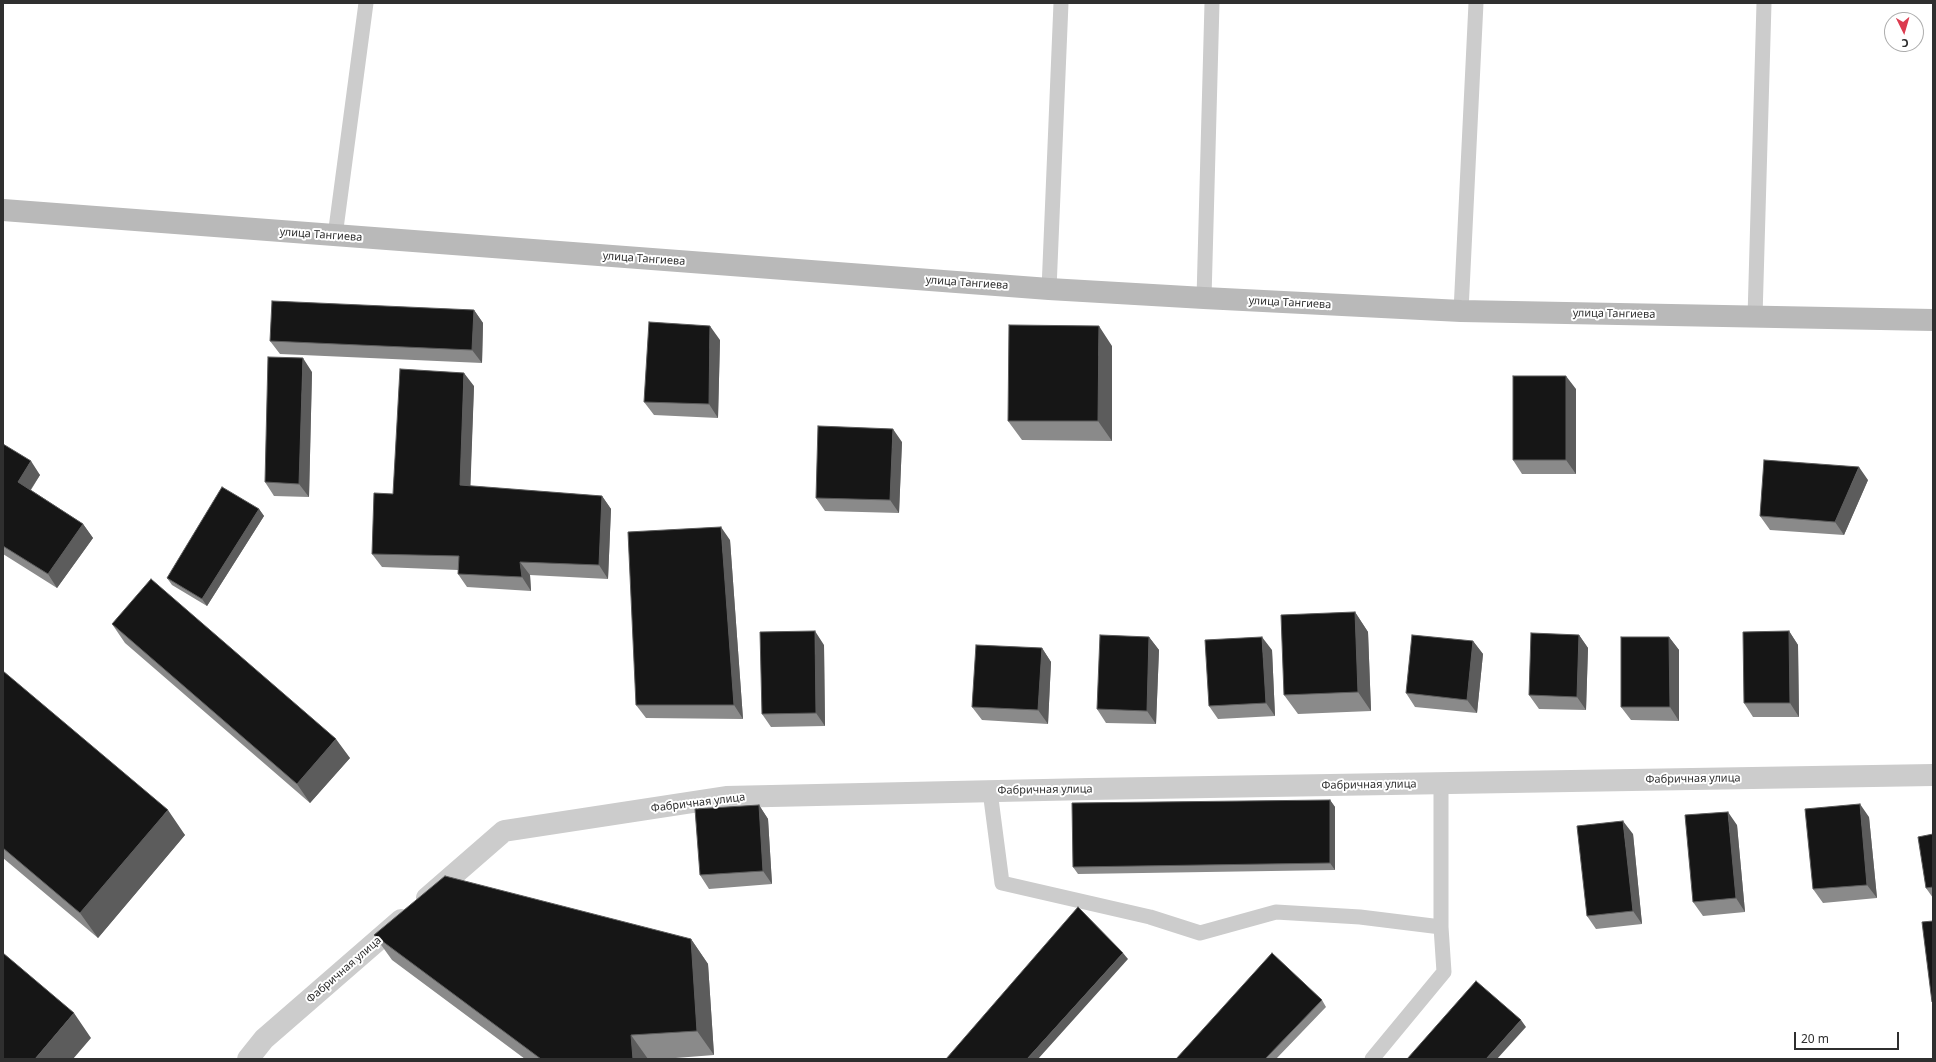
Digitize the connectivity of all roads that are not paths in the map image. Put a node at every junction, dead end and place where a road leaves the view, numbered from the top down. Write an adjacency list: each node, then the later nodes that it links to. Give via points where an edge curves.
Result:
1 (366, 3): 7 (lane)
2 (1061, 3): 8 (lane)
3 (1212, 3): 9 (lane)
4 (1476, 3): 10 (lane)
5 (1764, 3): 11 (lane)
6 (3, 210): 7 (main road, улица Тангиева)
7 (335, 236): 8 (main road, улица Тангиева)
8 (1049, 289): 9 (main road, улица Тангиева)
9 (1204, 298): 10 (main road, улица Тангиева)
10 (1461, 311): 11 (main road, улица Тангиева)
11 (1755, 317): 12 (main road, улица Тангиева)
12 (1933, 320)
13 (1933, 775): 14 (street, Фабричная улица)
14 (1441, 784): 15 (street, Фабричная улица); 16 (lane)
15 (990, 791): 16 (lane, via 1002,883 1150,917 1200,933 1276,912 1360,917); 17 (street, Фабричная улица, via 726,797 504,830 264,1039)
16 (1441, 927): 18 (lane, via 1444,972)
17 (248, 1059)
18 (1372, 1059)

